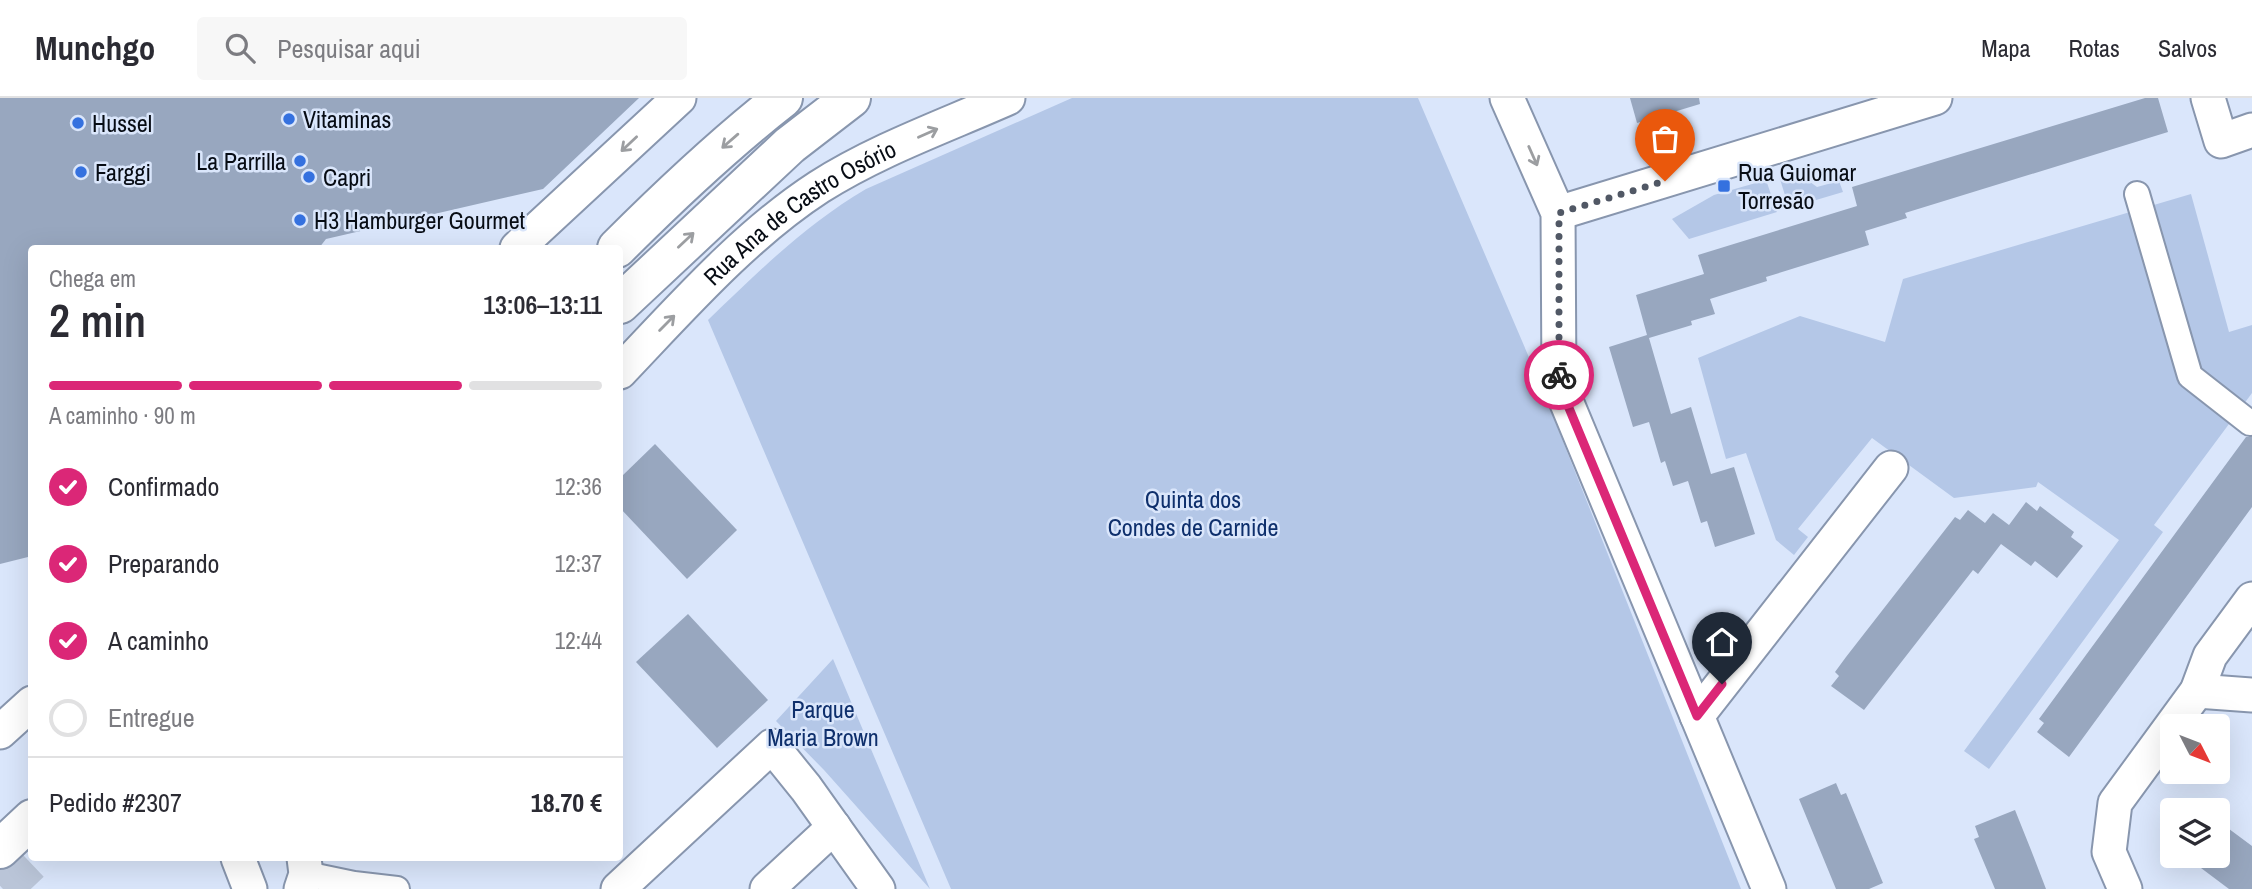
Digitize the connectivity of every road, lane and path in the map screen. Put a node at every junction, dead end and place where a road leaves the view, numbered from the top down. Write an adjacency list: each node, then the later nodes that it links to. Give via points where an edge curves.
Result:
1 (679, 98): 11 (street, one-way to 11)
2 (783, 98): 12 (main road, one-way to 12, via 695,172)
3 (850, 98): 13 (main road, one-way to 3, via 790,145)
4 (1008, 98): 14 (street, Rua Ana de Castro Osório, one-way to 4, via 727,263 774,220 820,187 874,157)
5 (1507, 98): 10 (street, one-way to 10)
6 (1935, 98): 10 (street)
7 (2208, 98): 8 (street, via 2221,141)
8 (2252, 130)
9 (2137, 194): 15 (street, via 2190,376)
10 (1559, 213): 21 (street, via 1559,384)
11 (520, 245)
12 (620, 245)
13 (623, 301)
14 (623, 369)
15 (2250, 423)
16 (1891, 468): 21 (street)
17 (2252, 598): 18 (street, via 2210,656)
18 (2197, 691): 19 (street); 34 (street, via 2115,803 2109,852)
19 (2252, 695)
20 (28, 707): 22 (street)
21 (1697, 716): 33 (street)
22 (0, 732)
23 (28, 823): 25 (main road)
24 (834, 827): 30 (street, via 772,746); 31 (street); 32 (street)
25 (0, 849)
26 (239, 861): 28 (street)
27 (304, 873): 29 (street)
28 (250, 889)
29 (397, 889)
30 (618, 889)
31 (767, 889)
32 (878, 889)
33 (1769, 889)
34 (2125, 889)

